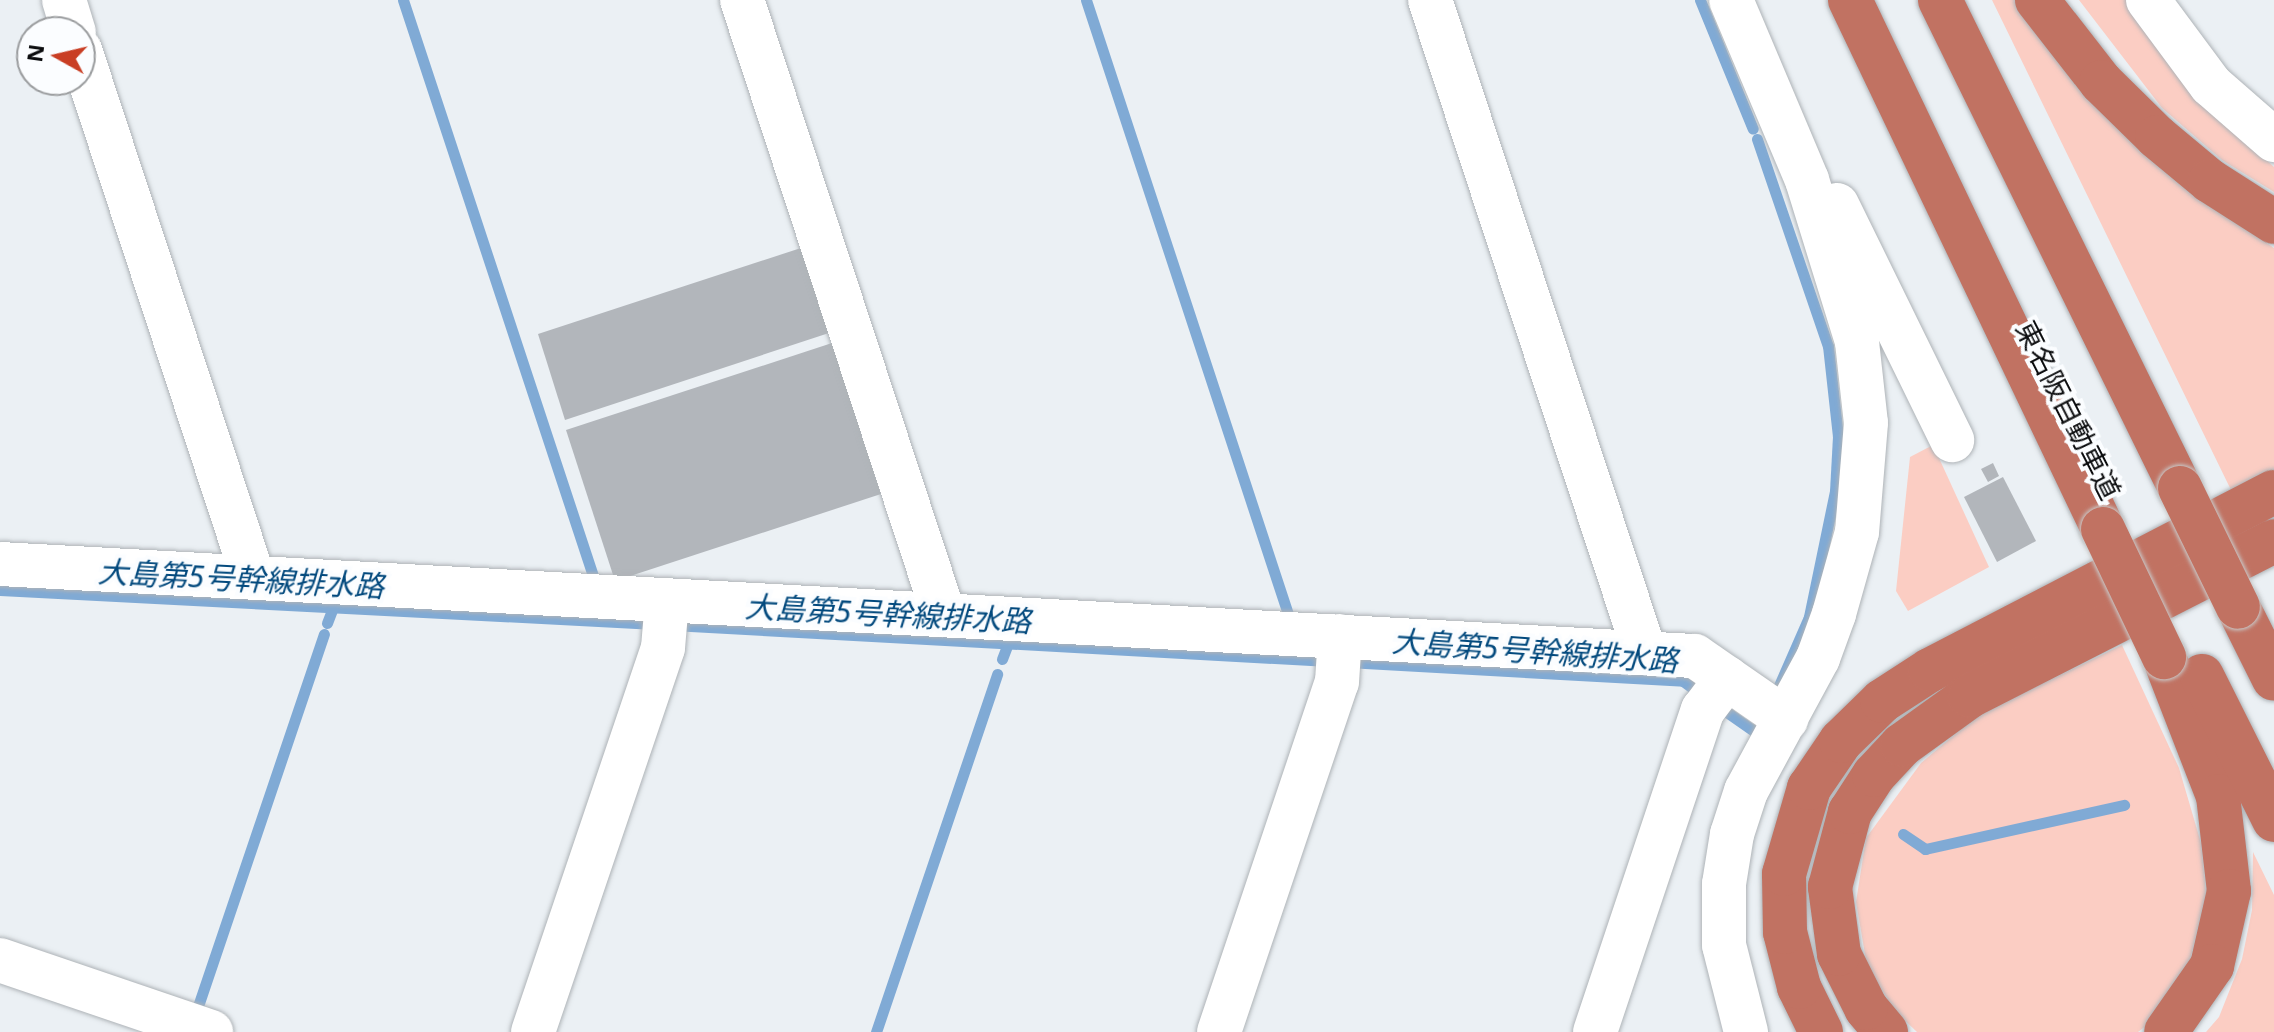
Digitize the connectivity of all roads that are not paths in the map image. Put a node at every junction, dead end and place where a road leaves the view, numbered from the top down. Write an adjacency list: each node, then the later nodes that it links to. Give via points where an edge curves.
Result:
1 (742, 0): 19 (street)
2 (1430, 0): 22 (street)
3 (1731, 0): 11 (street)
4 (1850, 0): 15 (highway)
5 (1865, 0): 15 (highway, 東名阪自動車道)
6 (1940, 0): 24 (highway, bridge)
7 (2037, 0): 12 (highway, via 2101,82 2157,137 2210,181)
8 (2148, 0): 10 (street, via 2211,85)
9 (95, 96): 18 (street)
10 (2274, 140)
11 (1807, 180): 13 (street, via 1836,203); 26 (street, via 1857,342 1865,456 1847,575 1818,658)
12 (2274, 222)
13 (1952, 440)
14 (2274, 492): 34 (highway, via 1930,670 1882,701 1841,741 1809,788 1784,874 1785,932 1799,987)
15 (2113, 522): 21 (highway, bridge)
16 (2274, 541): 35 (highway, via 1970,696 1902,745 1874,775 1850,812 1830,887 1839,954 1859,995)
17 (0, 564): 18 (street)
18 (253, 577): 20 (street)
19 (944, 615): 20 (street); 23 (street)
20 (666, 619): 30 (street)
21 (2174, 649): 27 (highway); 36 (highway, via 2218,796 2229,891 2212,966)
22 (1645, 653): 23 (street); 25 (street, via 1695,656)
23 (1339, 655): 31 (street)
24 (2274, 679)
25 (1718, 691): 26 (street); 32 (street)
26 (1786, 719): 33 (street, via 1746,791 1724,884 1724,945)
27 (2274, 820)
28 (0, 960): 29 (street)
29 (211, 1032)
30 (533, 1032)
31 (1219, 1032)
32 (1595, 1032)
33 (1746, 1032)
34 (1821, 1032)
35 (1886, 1032)
36 (2166, 1032)

